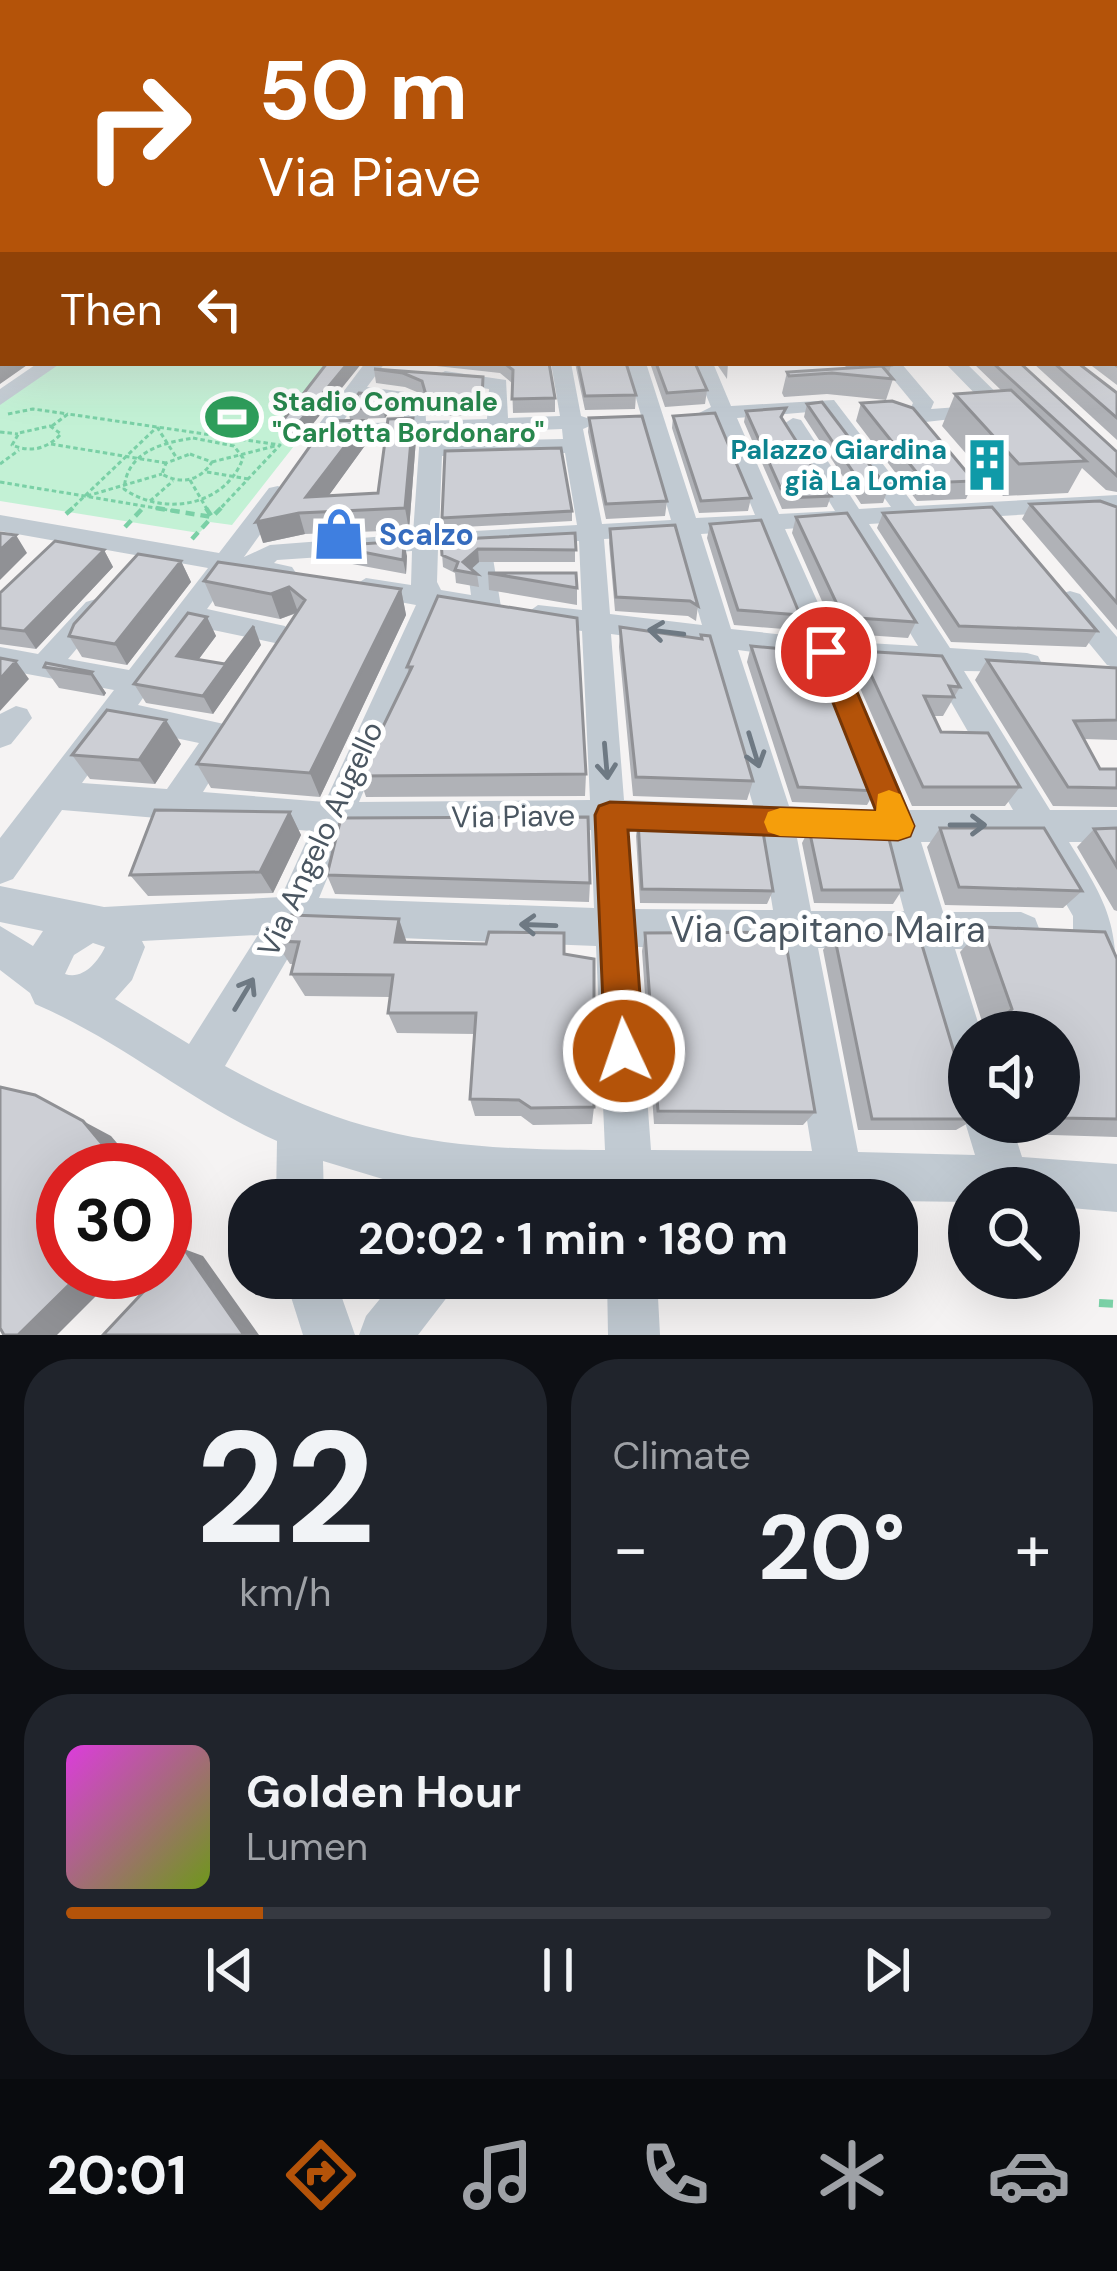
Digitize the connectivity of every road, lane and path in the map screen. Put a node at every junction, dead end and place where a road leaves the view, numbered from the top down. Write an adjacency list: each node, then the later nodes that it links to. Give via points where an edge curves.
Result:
1 (47, 366): 10 (street)
2 (561, 366): 26 (street)
3 (636, 366): 17 (street)
4 (704, 366): 13 (street)
5 (893, 366): 16 (street, via 924,402)
6 (959, 366): 12 (street)
7 (378, 369): 9 (street)
8 (432, 376): 18 (street, via 499,384)
9 (354, 392): 22 (street); 25 (street, via 405,397)
10 (0, 399)
11 (830, 408): 13 (street); 16 (street, via 889,408); 55 (street)
12 (1003, 410): 16 (street); 27 (street)
13 (723, 412): 17 (street); 59 (street)
14 (68, 414): 15 (path); 20 (path); 21 (path)
15 (0, 415)
16 (917, 417): 28 (street)
17 (631, 420): 26 (street); 61 (street)
18 (497, 425): 25 (street); 26 (street)
19 (793, 425): 57 (street)
20 (52, 426): 24 (path); 30 (path, via 61,434)
21 (157, 427): 29 (path); 31 (path); 34 (path)
22 (325, 431): 25 (street); 48 (street)
23 (0, 432): 24 (path)
24 (18, 434): 32 (path, via 12,445)
25 (426, 434): 26 (street); 65 (street)
26 (571, 434): 62 (street)
27 (1029, 435)
28 (936, 440)
29 (167, 443): 33 (path, via 217,439); 35 (path); 36 (path)
30 (51, 444): 32 (path); 34 (path)
31 (280, 445): 33 (path); 43 (path)
32 (19, 450): 39 (path)
33 (242, 455): 37 (path); 42 (path)
34 (125, 457): 35 (path); 50 (path)
35 (137, 458): 38 (path); 49 (path)
36 (176, 458): 37 (path, via 197,454); 38 (path)
37 (212, 462): 40 (path)
38 (166, 463): 41 (path)
39 (0, 464)
40 (207, 472): 42 (path); 45 (path)
41 (162, 474): 46 (path); 49 (path)
42 (236, 477): 43 (path); 51 (path)
43 (251, 479): 48 (path); 56 (path)
44 (1074, 479): 53 (street)
45 (190, 480): 46 (path); 51 (path)
46 (172, 481): 54 (path)
47 (0, 482): 50 (path)
48 (284, 484): 70 (street)
49 (123, 485): 50 (path); 54 (path)
50 (84, 496): 54 (path); 64 (path)
51 (201, 498): 54 (path); 56 (path)
52 (984, 500): 53 (street); 55 (street); 66 (street)
53 (1107, 502): 60 (street)
54 (146, 505): 56 (path); 67 (path)
55 (908, 514): 57 (street)
56 (212, 517): 69 (path)
57 (850, 518): 59 (street); 82 (street)
58 (0, 523): 64 (street)
59 (772, 523): 61 (street); 80 (street)
60 (1117, 523)
61 (685, 527): 62 (street); 78 (street)
62 (592, 534): 63 (street); 77 (street, via 582,576)
63 (477, 538): 65 (street); 75 (street, via 493,575)
64 (55, 541): 67 (street)
65 (426, 541): 70 (street, via 270,553); 74 (street, via 423,581)
66 (1019, 541)
67 (108, 544): 68 (street)
68 (151, 549): 69 (street); 85 (street)
69 (181, 554): 70 (street)
70 (238, 564): 72 (street); 76 (street)
71 (1047, 574): 83 (street)
72 (305, 577)
73 (346, 584): 74 (street)
74 (432, 599): 75 (street); 91 (street, Via Angelo Augello)
75 (487, 607): 77 (street)
76 (187, 616): 79 (street); 86 (street)
77 (594, 623): 78 (street, one-way to 77); 90 (street, one-way to 90)
78 (718, 638): 80 (street); 92 (street, one-way to 92)
79 (280, 641)
80 (826, 652): 82 (street); 94 (street)
81 (0, 658): 85 (street)
82 (942, 660): 84 (street); 93 (street)
83 (1110, 664)
84 (1054, 665)
85 (44, 666): 86 (street)
86 (137, 683): 87 (street)
87 (115, 714): 88 (street); 89 (street, via 228,726)
88 (54, 794): 89 (street, Via Piave); 96 (street)
89 (174, 807): 91 (street, Via Piave)
90 (610, 815): 91 (street, Via Piave); 92 (street, Via Piave); 101 (street)
91 (332, 818): 98 (street, Via Angelo Augello)
92 (776, 822): 94 (street, Via Piave); 102 (street)
93 (1040, 825): 94 (street, Via Piave, one-way to 93); 95 (street, Via Piave); 103 (street)
94 (898, 826): 100 (street)
95 (1117, 826)
96 (0, 867)
97 (0, 904): 99 (street, Via Capitano Maira)
98 (292, 915): 99 (street, Via Capitano Maira); 101 (street, Via Capitano Maira, one-way to 98); 110 (street, Via Angelo Augello, one-way to 98)
99 (102, 923): 105 (street, via 117,928 125,947); 106 (street, via 59,940 44,967)
100 (926, 927): 102 (street, Via Capitano Maira); 103 (street, Via Capitano Maira); 108 (street)
101 (618, 928): 102 (street, Via Capitano Maira); 114 (street)
102 (794, 928): 115 (street)
103 (1105, 934): 107 (street)
104 (0, 945): 106 (street)
105 (114, 974): 106 (street, via 102,985); 109 (street)
106 (58, 988): 109 (street)
107 (1117, 988)
108 (953, 1011)
109 (145, 1040): 110 (street)
110 (197, 1072): 111 (street)
111 (300, 1129): 112 (street); 113 (street)
112 (300, 1179)
113 (467, 1179)
114 (631, 1179)
115 (840, 1179)
116 (918, 1179): 117 (street)
117 (948, 1180)
118 (317, 1299): 123 (street)
119 (413, 1299): 124 (street)
120 (633, 1299): 125 (street)
121 (1099, 1303): 122 (path)
122 (1117, 1304)
123 (329, 1335)
124 (385, 1335)
125 (634, 1335)

